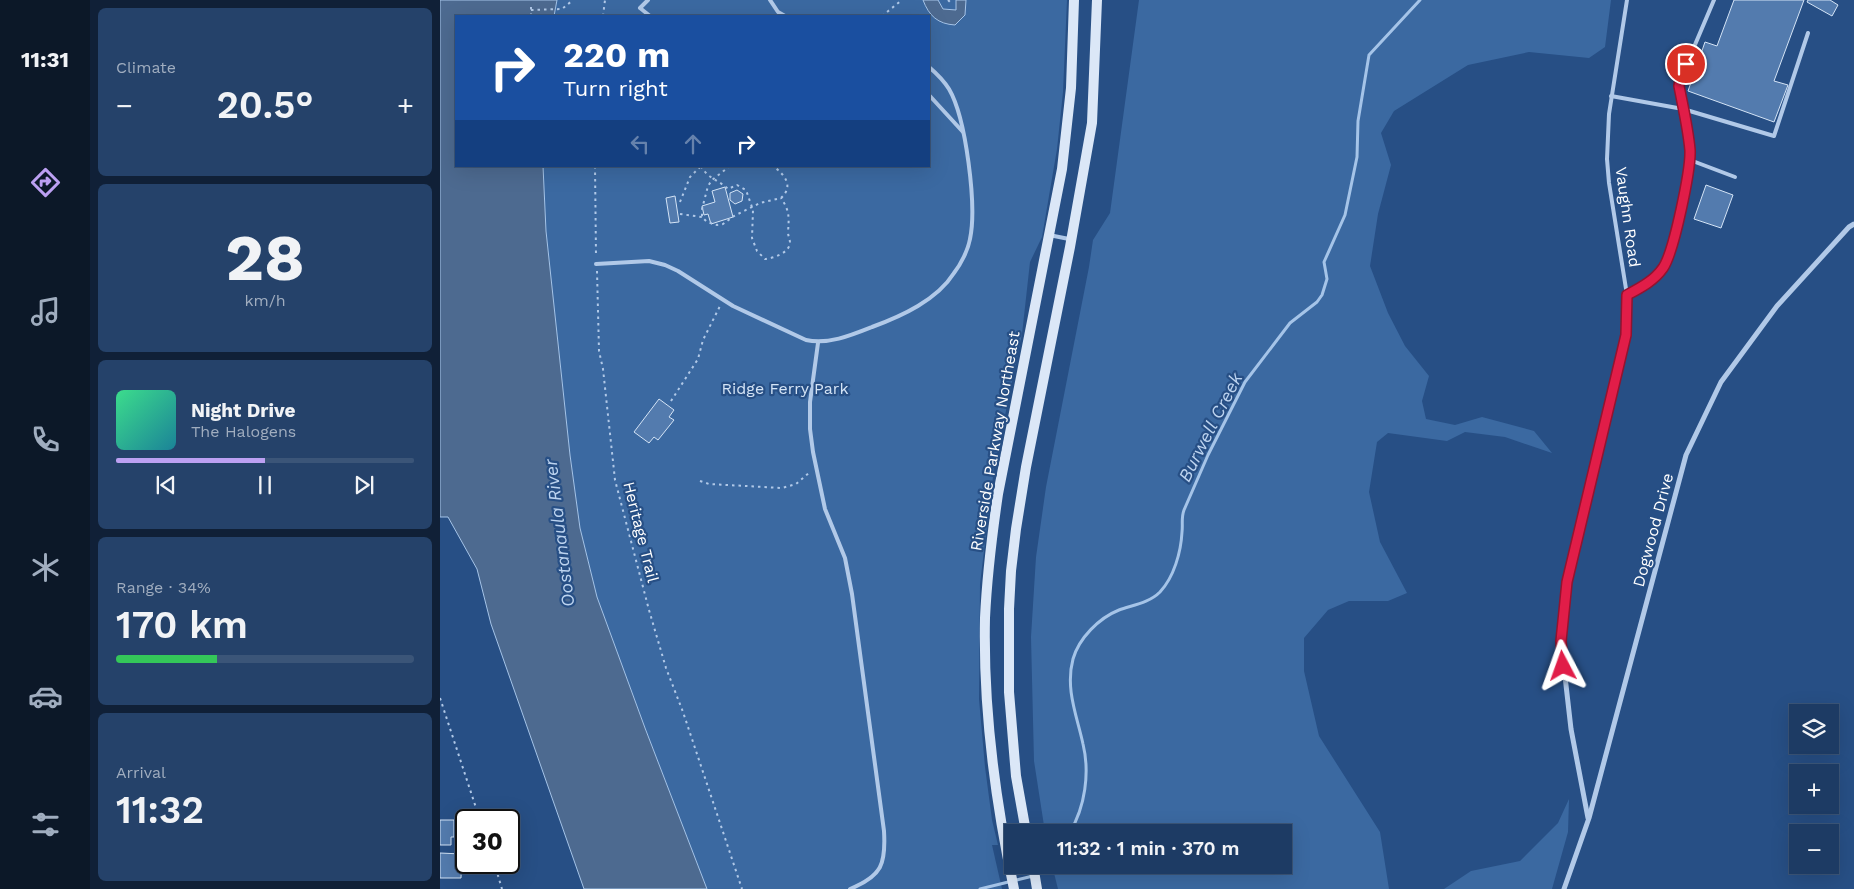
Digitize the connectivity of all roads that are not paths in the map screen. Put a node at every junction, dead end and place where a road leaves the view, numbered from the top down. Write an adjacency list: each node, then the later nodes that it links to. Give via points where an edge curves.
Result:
1 (648, 0): 8 (lane, via 640,8)
2 (770, 0): 7 (lane)
3 (1074, 0): 20 (main road, Riverside Parkway Northeast, via 1067,132)
4 (1097, 0): 21 (main road, via 1092,123)
5 (1627, 0): 14 (lane, Vaughn Road)
6 (1714, 0): 15 (lane, via 1680,80)
7 (778, 12): 9 (lane); 10 (lane)
8 (649, 15)
9 (775, 15)
10 (783, 15)
11 (1808, 32): 15 (lane, via 1774,136)
12 (930, 68): 16 (lane, via 949,90 961,118)
13 (930, 96): 16 (lane)
14 (1611, 96): 15 (lane); 23 (lane, Vaughn Road, via 1608,171)
15 (1683, 109): 17 (lane)
16 (963, 132): 24 (lane, via 970,187 970,239 953,275 935,294 892,319)
17 (1690, 160): 18 (lane); 23 (lane, via 1666,263 1647,284)
18 (1735, 177)
19 (1854, 224): 26 (street, Dogwood Drive, via 1777,306 1721,382 1686,455)
20 (1049, 235): 21 (lane); 30 (main road, Riverside Parkway Northeast, via 1000,484 985,618 989,733 997,800)
21 (1072, 240): 27 (main road, via 1026,467 1012,571 1009,692 1016,776)
22 (596, 264): 24 (lane, via 649,261 665,265 748,313)
23 (1627, 295): 25 (lane, Vaughn Road, via 1626,335)
24 (818, 343): 29 (lane, via 810,402 815,467 825,510 845,558 852,594 884,831 885,857 881,868 864,884)
25 (1594, 464): 26 (street, Vaughn Road, via 1567,582 1561,641 1571,729)
26 (1589, 818): 32 (street, Dogwood Drive)
27 (1025, 824)
28 (1035, 874): 31 (main road)
29 (850, 889)
30 (1014, 889)
31 (1038, 889)
32 (1564, 889)

